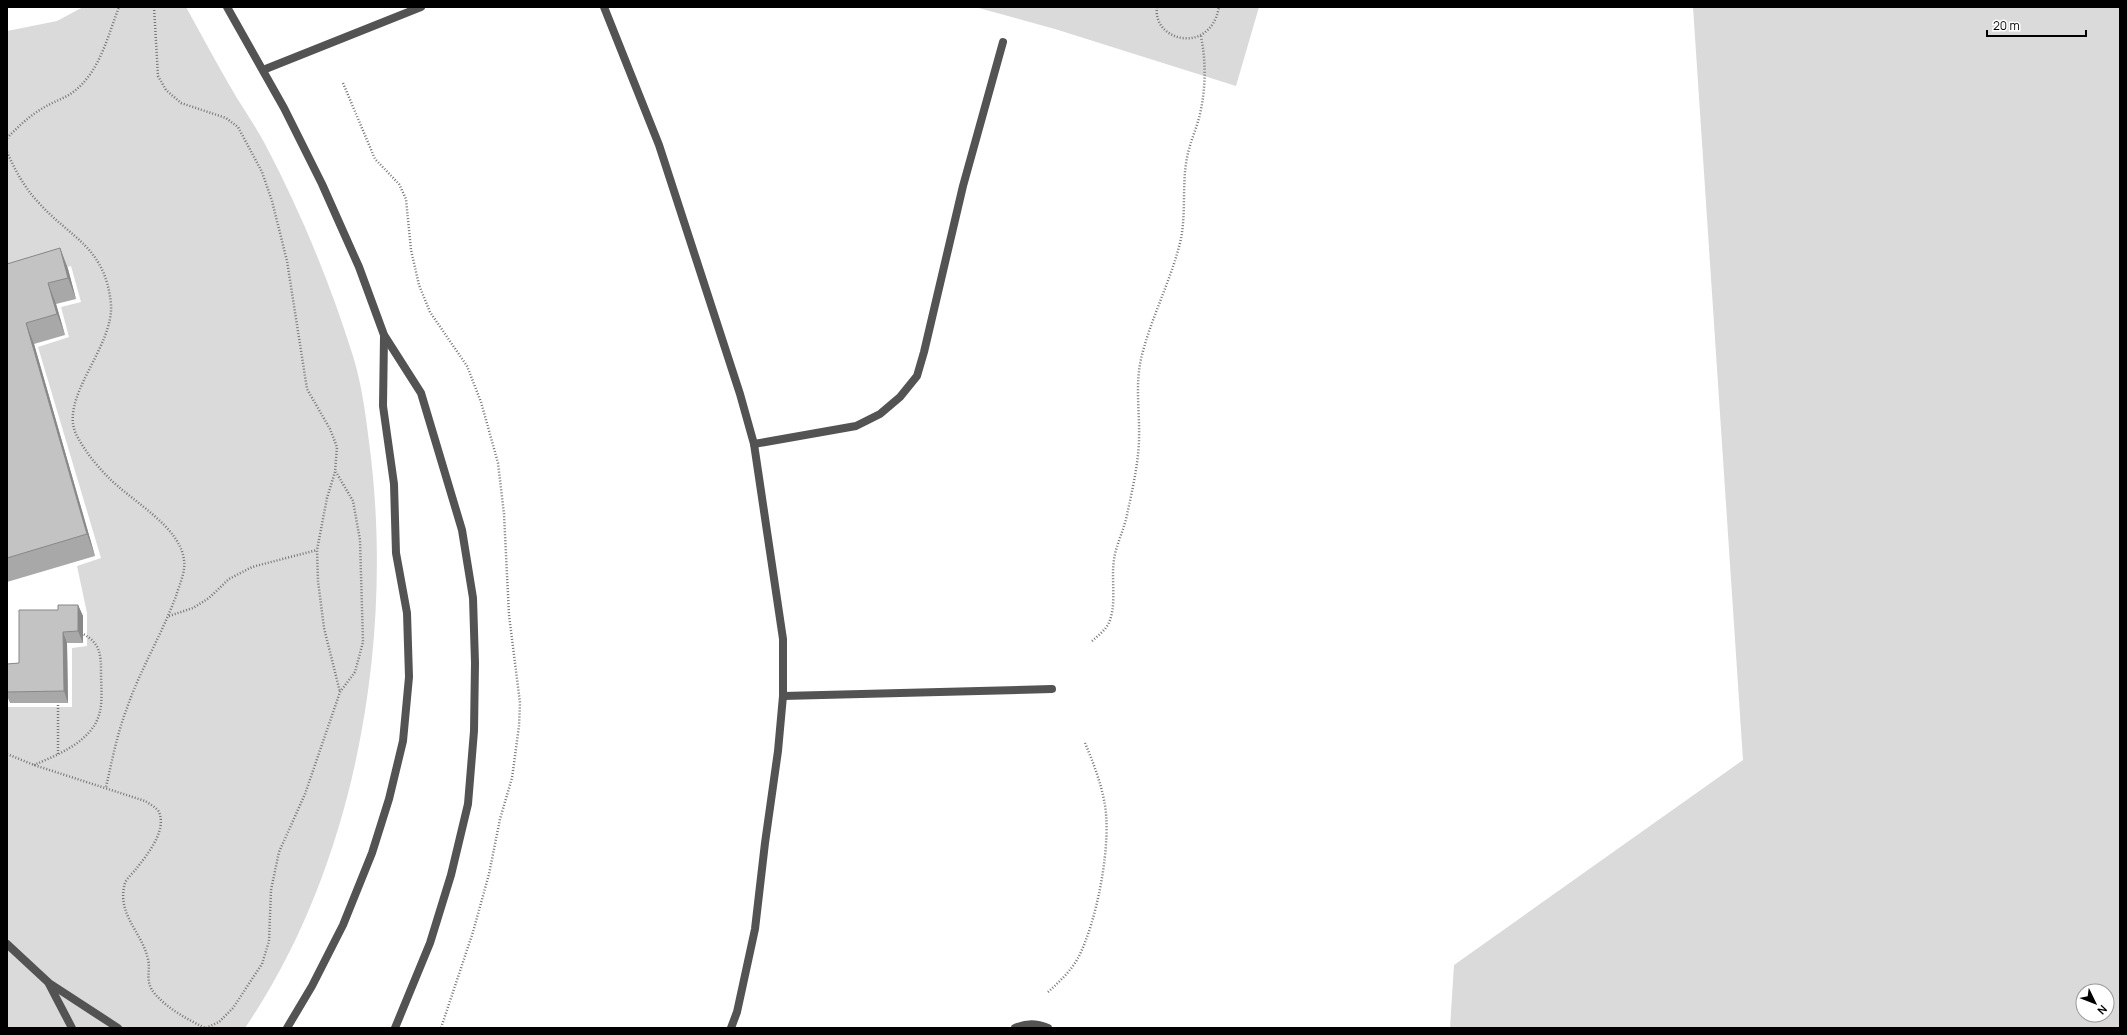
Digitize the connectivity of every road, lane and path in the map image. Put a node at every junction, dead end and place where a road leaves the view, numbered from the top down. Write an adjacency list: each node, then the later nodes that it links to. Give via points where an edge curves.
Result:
1 (119, 7): 11 (path, via 92,72 78,88 31,116)
2 (154, 7): 15 (path, via 158,76 166,90 181,103 226,118 238,127 262,172 287,261 307,389 330,429 337,447)
3 (227, 7): 10 (street)
4 (421, 7): 10 (street)
5 (604, 7): 14 (street, via 664,160 714,310)
6 (1157, 7): 8 (path, via 1159,22 1167,32 1177,38)
7 (1219, 7): 8 (path, via 1211,29)
8 (1202, 36): 19 (path, via 1206,62 1204,88 1200,114 1188,154 1180,241 1141,361 1136,472 1115,554 1110,620)
9 (1003, 42): 14 (street, via 963,186 924,352 916,376 900,397 880,414 856,426)
10 (263, 70): 13 (street, via 322,184 359,267)
11 (7, 138)
12 (7, 152): 17 (path, via 23,183 38,202 89,249 100,264 106,280 111,305 108,326 102,345 75,400 71,417 76,434 96,463 109,478 166,526 178,542 184,561 181,582)
13 (384, 335): 35 (street, via 383,406 394,484 396,553 407,613 409,677 403,741 372,853 343,925); 36 (street, via 421,393 460,522 473,598 476,663 468,804 451,875 430,943)
14 (754, 444): 22 (street, via 783,639)
15 (335, 472): 16 (path); 21 (path, via 352,501 360,540 364,619 363,642 355,672)
16 (317, 550): 17 (path, via 252,567 229,579 209,598 193,608); 21 (path, via 324,628)
17 (168, 616): 28 (path, via 127,707)
18 (83, 634): 26 (path, via 98,645 101,656 101,701 98,717 78,743)
19 (1092, 641)
20 (1052, 689): 22 (street)
21 (340, 692): 34 (path, via 305,794 279,852 271,890 269,941 262,964 233,1008 219,1022)
22 (783, 696): 37 (street, via 755,929 737,1012)
23 (58, 703): 26 (path)
24 (1085, 743): 31 (path, via 1105,802 1106,835 1102,878 1092,925 1078,958 1064,978)
25 (7, 754): 27 (path)
26 (58, 754): 27 (path)
27 (34, 765): 28 (path)
28 (106, 787): 34 (path, via 145,801 158,811 162,822 156,838 126,882 123,901 128,920 141,941 148,961 147,979 154,993 187,1019)
29 (7, 944): 30 (street)
30 (49, 983): 32 (street); 33 (street)
31 (1048, 992)
32 (72, 1028)
33 (118, 1028)
34 (205, 1028)
35 (287, 1028)
36 (395, 1028)
37 (731, 1028)
38 (1016, 1028): 39 (street, via 1026,1024 1039,1024)
39 (1048, 1028)

